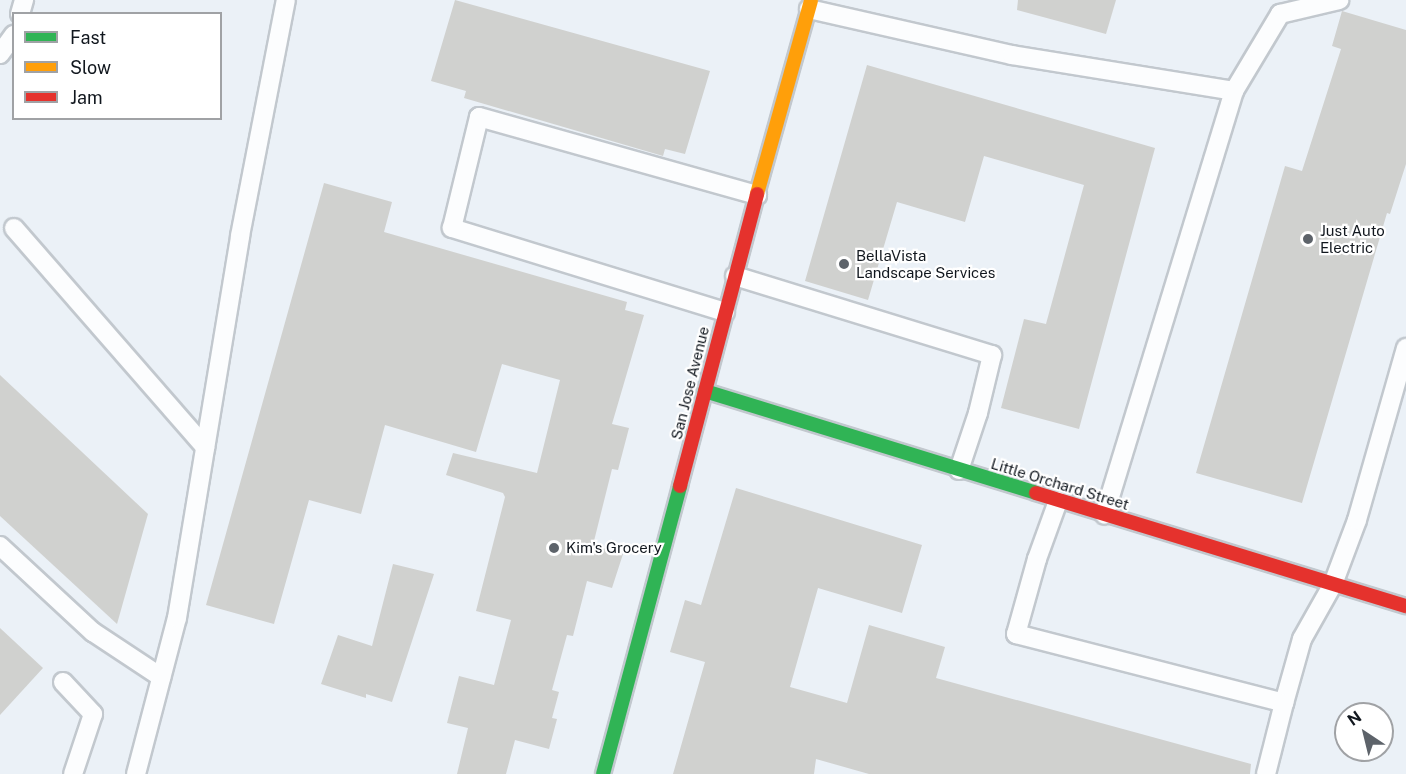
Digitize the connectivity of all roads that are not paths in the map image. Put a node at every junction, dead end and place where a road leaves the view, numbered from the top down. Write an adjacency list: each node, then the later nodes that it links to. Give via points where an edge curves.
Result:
1 (286, 0): 13 (lane, via 240,236)
2 (1339, 0): 6 (lane, via 1280,14)
3 (810, 4): 6 (lane, via 1012,56); 7 (street, San Jose Avenue)
4 (12, 38): 5 (lane)
5 (0, 54)
6 (1234, 91): 16 (lane)
7 (757, 195): 9 (street, San Jose Avenue); 10 (lane, via 479,117 452,228)
8 (14, 228): 13 (lane)
9 (735, 276): 10 (street, San Jose Avenue); 14 (lane, via 992,355)
10 (725, 312): 12 (street, San Jose Avenue)
11 (1406, 348): 18 (lane, via 1357,519)
12 (705, 391): 14 (street, Little Orchard Street); 25 (street, San Jose Avenue)
13 (205, 447): 20 (lane, via 177,618)
14 (959, 470): 15 (street, Little Orchard Street)
15 (1058, 501): 16 (street, Little Orchard Street); 22 (lane, via 1016,634)
16 (1104, 515): 18 (street, Little Orchard Street)
17 (0, 546): 20 (lane, via 93,632)
18 (1333, 584): 19 (street, Little Orchard Street); 22 (lane, via 1302,639)
19 (1406, 606)
20 (161, 677): 24 (lane)
21 (63, 682): 23 (lane, via 93,714)
22 (1284, 703): 26 (lane)
23 (73, 774)
24 (136, 774)
25 (603, 774)
26 (1266, 774)

